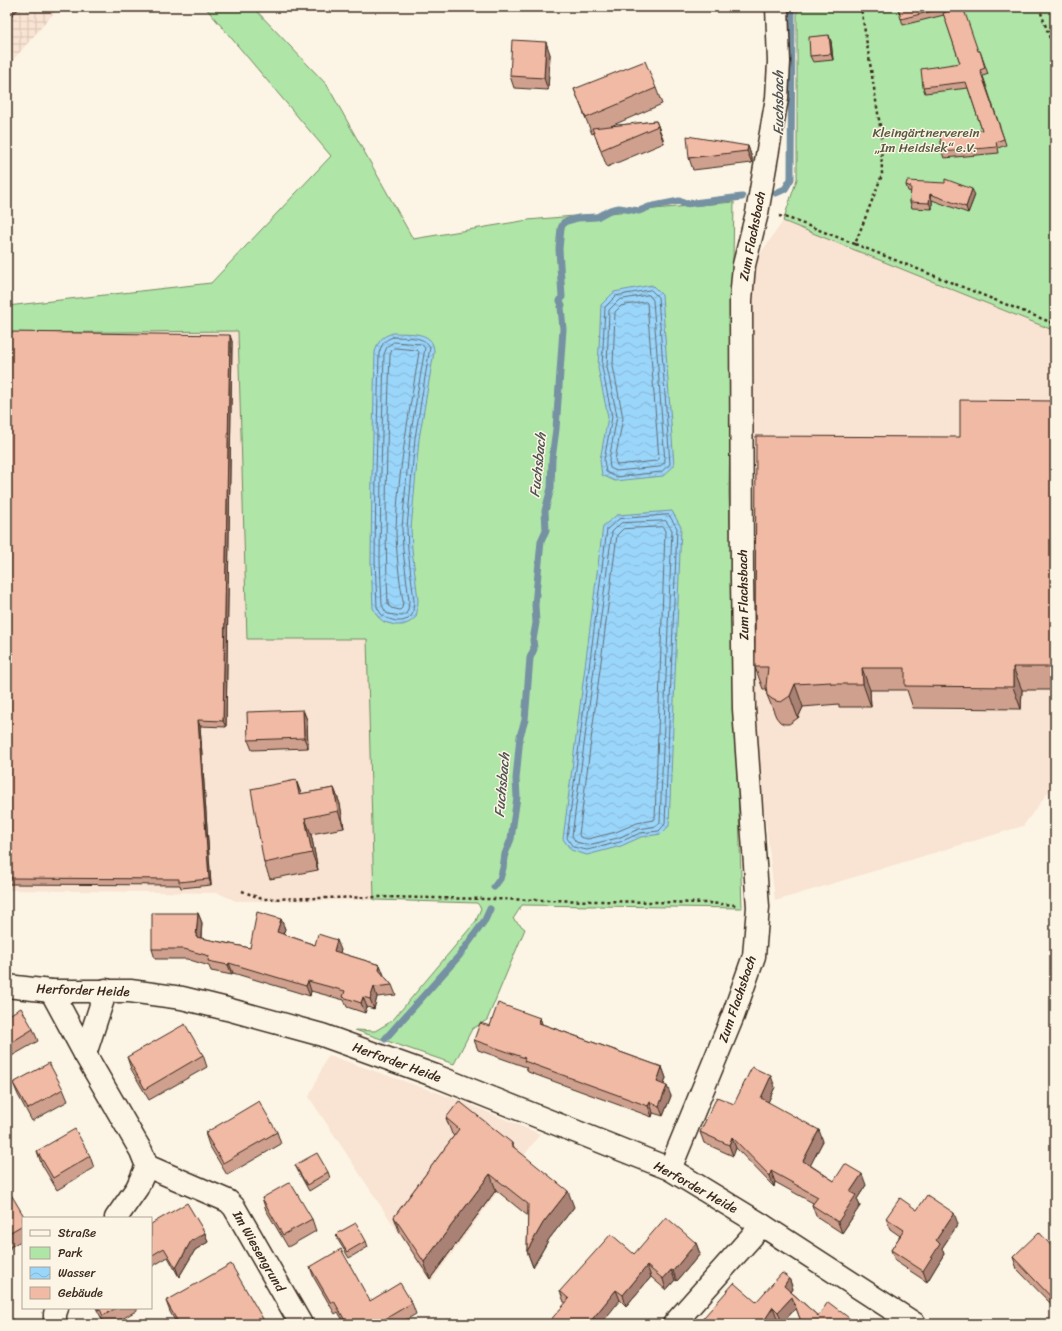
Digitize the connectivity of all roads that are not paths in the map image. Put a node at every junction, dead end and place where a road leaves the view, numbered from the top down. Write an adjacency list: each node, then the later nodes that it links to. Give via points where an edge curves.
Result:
1 (777, 7): 7 (street, Zum Flachsbach, via 777,98 757,213 744,265 741,300 744,709 758,907 754,956 733,1016)
2 (7, 986): 4 (street, Herforder Heide)
3 (106, 990): 4 (street, Herforder Heide); 5 (street); 7 (street, Herforder Heide, via 182,998 322,1035 436,1076)
4 (51, 991): 5 (street)
5 (84, 1054): 6 (street, via 141,1151)
6 (147, 1166): 8 (street, via 137,1188); 12 (street, Im Wiesengrund, via 228,1201)
7 (670, 1170): 9 (street, Herforder Heide)
8 (117, 1217)
9 (762, 1225): 13 (street); 14 (street, Herforder Heide)
10 (56, 1309): 11 (street)
11 (55, 1324)
12 (301, 1324)
13 (674, 1324)
14 (915, 1324)

